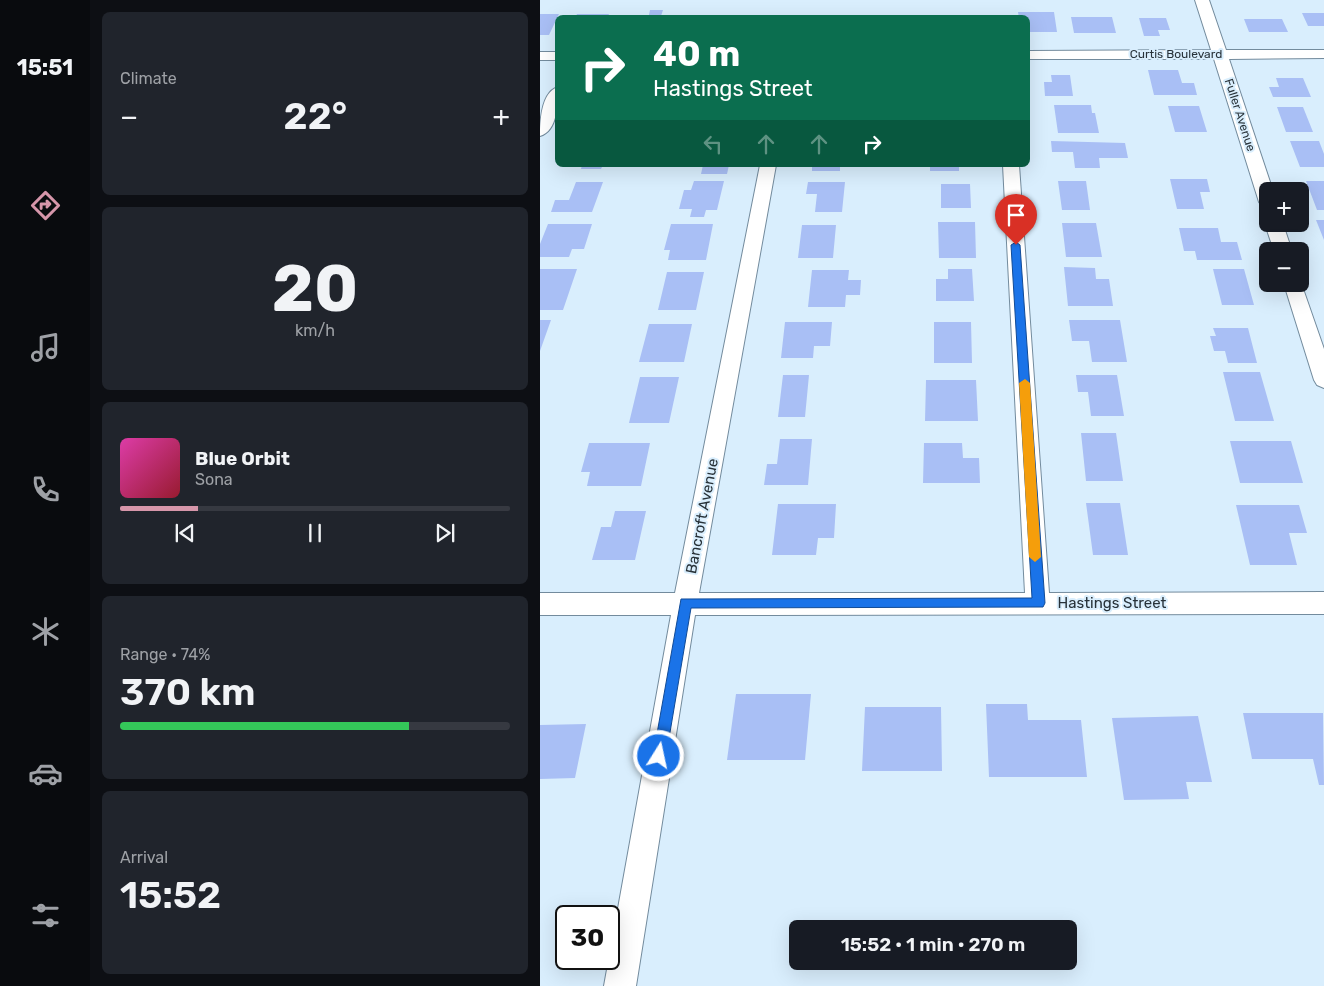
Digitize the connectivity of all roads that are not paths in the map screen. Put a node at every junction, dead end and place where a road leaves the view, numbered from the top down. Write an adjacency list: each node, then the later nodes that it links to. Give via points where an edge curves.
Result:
1 (1202, 0): 2 (street, Fuller Avenue)
2 (1220, 54): 3 (street, Curtis Boulevard); 4 (street, Curtis Boulevard); 11 (street, Fuller Avenue)
3 (1324, 54)
4 (1030, 55)
5 (540, 56): 6 (street)
6 (555, 56)
7 (555, 98): 8 (street)
8 (540, 131)
9 (768, 167): 14 (street, Bancroft Avenue)
10 (1011, 167): 15 (street)
11 (1262, 182)
12 (1296, 292): 13 (street)
13 (1324, 380)
14 (685, 602): 15 (street, Hastings Street); 17 (street, Hastings Street); 18 (street, Bancroft Avenue)
15 (1038, 603): 16 (street, Hastings Street)
16 (1324, 603)
17 (540, 604)
18 (620, 986)

